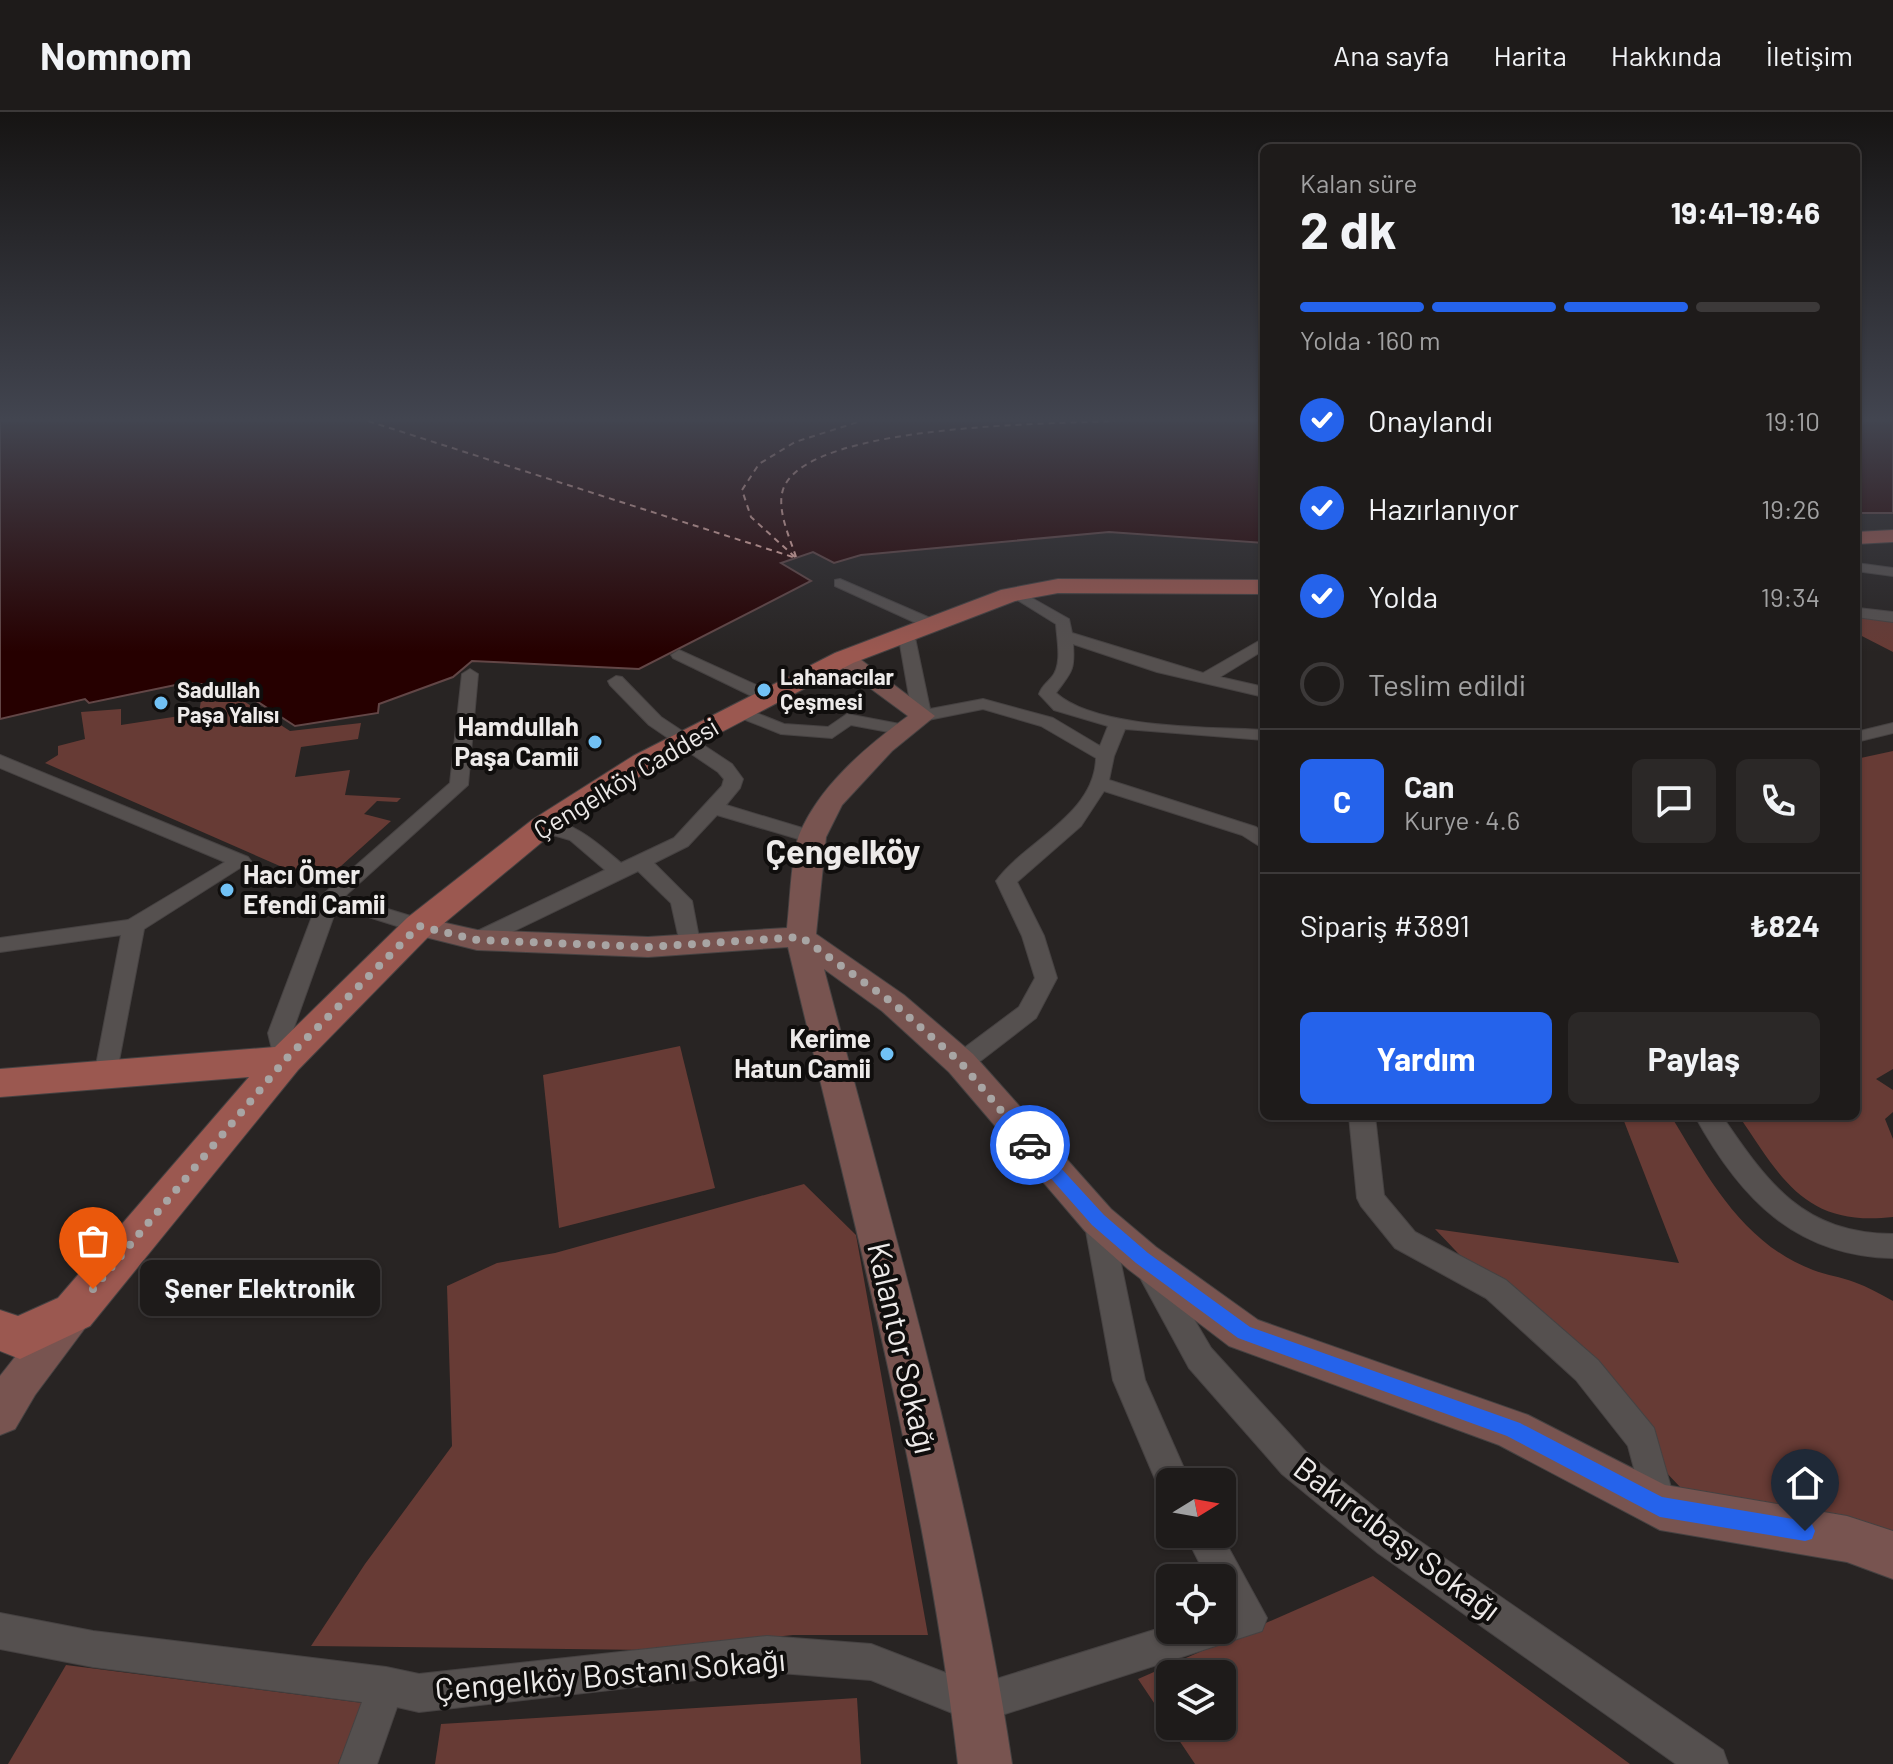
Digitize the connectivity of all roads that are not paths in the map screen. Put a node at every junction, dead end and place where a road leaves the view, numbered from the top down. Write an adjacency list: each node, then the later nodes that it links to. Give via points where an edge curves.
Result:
1 (1893, 536): 2 (main road)
2 (1860, 538)
3 (1860, 568): 4 (street)
4 (1893, 572)
5 (840, 583): 10 (street)
6 (1260, 587): 7 (main road, Çengelköy Caddesi, via 1058,586)
7 (1016, 593): 10 (main road, Çengelköy Caddesi); 11 (street, via 1064,622)
8 (1860, 613): 9 (street)
9 (1893, 617)
10 (918, 629): 14 (main road, Çengelköy Caddesi); 22 (street)
11 (1065, 636): 16 (street); 21 (street, via 1066,662 1060,680 1047,694 1051,702)
12 (1260, 645): 16 (street)
13 (679, 655): 19 (street)
14 (844, 658): 19 (main road, Çengelköy Caddesi); 22 (street)
15 (470, 674): 36 (street, via 459,785)
16 (1205, 679): 18 (street)
17 (616, 681): 26 (street, via 655,721)
18 (1260, 691)
19 (768, 697): 20 (main road, Çengelköy Caddesi)
20 (739, 711): 22 (street, via 781,729 832,733 847,719); 26 (main road, Çengelköy Caddesi)
21 (1119, 722): 24 (street, via 1168,731); 27 (street)
22 (914, 723): 27 (street, via 983,704 1047,722); 32 (street, via 883,746 831,802)
23 (1893, 728): 25 (street)
24 (1260, 735)
25 (1860, 736)
26 (684, 741): 30 (street, via 734,779); 31 (main road, Çengelköy Caddesi)
27 (1105, 756): 29 (street)
28 (0, 761): 37 (street, via 241,861)
29 (1099, 783): 33 (street, via 1249,831); 44 (street, via 1074,822 1006,881 1046,978 1028,1012)
30 (714, 808): 32 (street); 34 (street, via 681,842)
31 (543, 826): 35 (street, via 577,836); 38 (main road, Çengelköy Caddesi)
32 (812, 837): 39 (street)
33 (1260, 840)
34 (641, 862): 35 (street); 41 (street, via 681,901)
35 (620, 872): 40 (street)
36 (330, 898): 38 (street); 43 (street, via 280,1033)
37 (134, 926): 42 (street); 45 (street)
38 (419, 926): 40 (street); 43 (main road, Çengelköy Caddesi)
39 (801, 937): 41 (street); 44 (street, via 893,1003); 61 (street, Kalantor Sokağı, via 921,1420)
40 (477, 940): 41 (street, via 648,947)
41 (689, 943)
42 (0, 945)
43 (285, 1060): 45 (main road); 52 (main road, Çengelköy Caddesi, via 74,1312)
44 (961, 1063): 49 (street)
45 (106, 1076): 46 (main road)
46 (0, 1083)
47 (1362, 1120): 54 (street, via 1371,1198 1405,1240 1496,1289 1587,1370 1643,1439)
48 (1711, 1120): 50 (street, via 1744,1172 1779,1209 1825,1236 1872,1248)
49 (1098, 1220): 51 (street); 53 (street, via 1129,1380)
50 (1893, 1246)
51 (1142, 1258): 54 (street, via 1244,1333 1513,1429); 64 (street, Bakırcıbaşı Sokağı, via 1200,1358 1294,1463 1390,1541)
52 (10, 1366)
53 (1167, 1468)
54 (1660, 1507): 55 (street, via 1847,1539)
55 (1893, 1555)
56 (1236, 1595): 57 (street, via 1249,1618)
57 (1236, 1622)
58 (0, 1631): 60 (street, Çengelköy Bostanı Sokağı, via 93,1649)
59 (1167, 1644): 61 (street)
60 (386, 1686): 61 (street, Çengelköy Bostanı Sokağı, via 419,1693 767,1654 871,1662); 62 (street)
61 (977, 1704): 63 (street, Kalantor Sokağı)
62 (358, 1764)
63 (985, 1764)
64 (1709, 1764)

